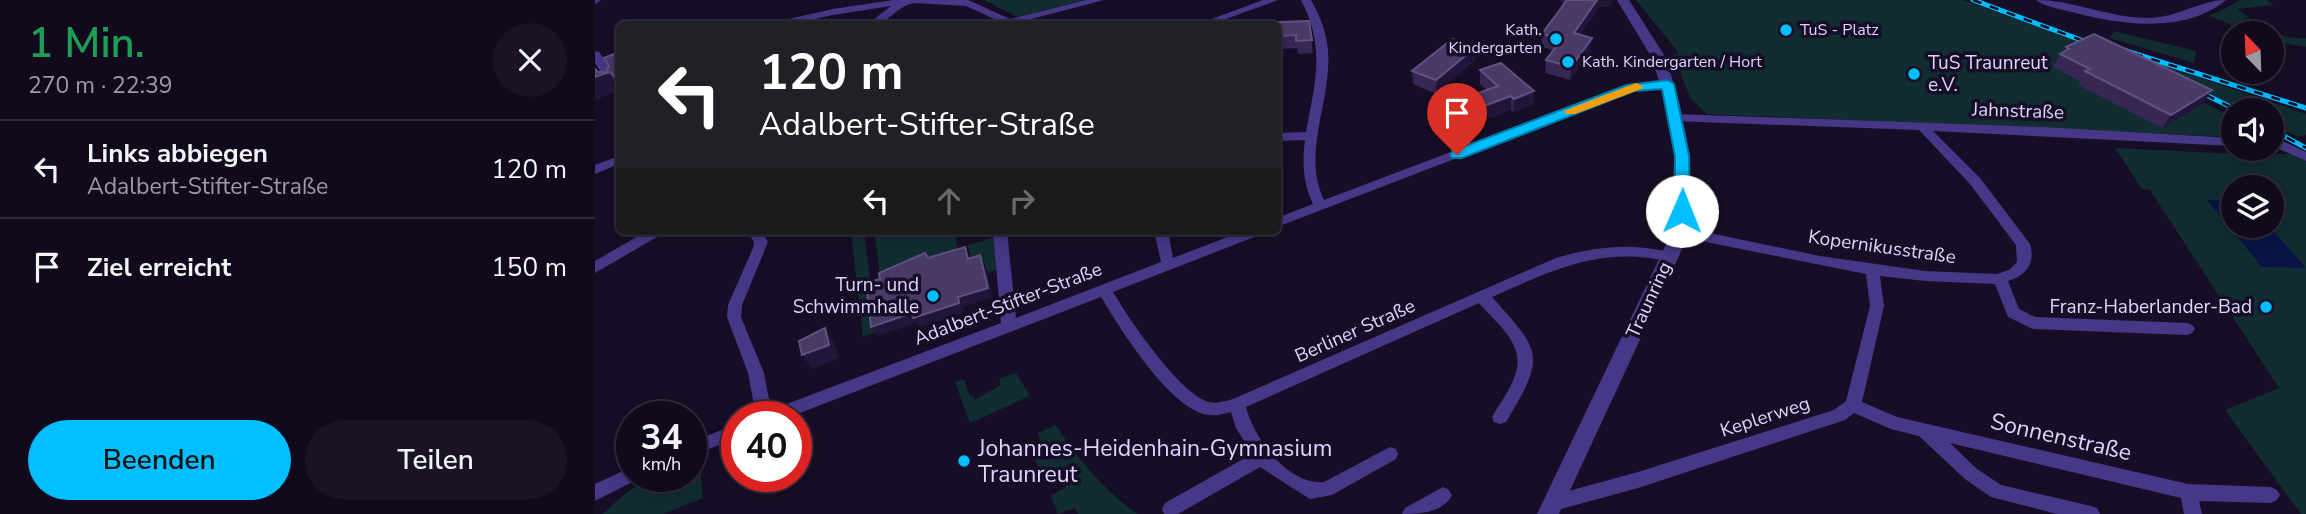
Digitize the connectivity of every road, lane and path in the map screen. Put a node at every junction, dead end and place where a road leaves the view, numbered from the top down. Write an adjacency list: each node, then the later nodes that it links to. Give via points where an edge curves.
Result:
1 (906, 0): 8 (street); 9 (street); 10 (street, via 968,3)
2 (1099, 0): 11 (street)
3 (1273, 0): 12 (street)
4 (1306, 0): 20 (street, via 1323,53)
5 (1623, 0): 16 (street, Traunring, via 1659,58)
6 (2041, 0): 7 (street, via 2141,22 2177,19)
7 (2221, 0)
8 (793, 21)
9 (877, 21)
10 (1005, 21)
11 (1017, 21)
12 (1212, 21)
13 (595, 54): 15 (street)
14 (616, 65): 15 (street)
15 (603, 69): 17 (street)
16 (1668, 84): 18 (street, Traunring); 27 (street, via 1632,87)
17 (616, 86)
18 (1676, 118): 19 (street, Jahnstraße); 29 (street, Traunring, via 1682,156)
19 (1922, 126): 22 (street, Jahnstraße); 39 (street, via 1975,181 2023,244 2026,263)
20 (1312, 136): 21 (street); 27 (street, via 1309,164)
21 (1281, 137)
22 (2221, 141)
23 (2284, 146): 24 (street)
24 (2306, 157)
25 (616, 161): 26 (street)
26 (595, 170)
27 (1321, 207): 28 (street)
28 (1281, 222)
29 (1681, 232): 35 (street, Traunring); 38 (street, Kopernikusstraße)
30 (650, 235): 37 (street)
31 (757, 235): 44 (street, via 760,248 734,317 757,373)
32 (999, 235): 42 (street)
33 (1162, 235): 36 (street)
34 (1247, 235): 36 (street, Adalbert-Stifter-Straße)
35 (1670, 257): 41 (street, Berliner Straße, via 1639,251 1589,253); 58 (street, Traunring)
36 (1170, 265): 40 (street, Adalbert-Stifter-Straße)
37 (595, 268)
38 (1872, 269): 39 (street, Kopernikusstraße, via 1937,278); 47 (street, via 1877,306)
39 (2000, 279): 43 (street, via 2013,313 2033,323)
40 (1104, 290): 42 (street, Adalbert-Stifter-Straße); 46 (street, Berliner Straße, via 1120,318 1188,399 1211,410)
41 (1482, 296): 46 (street, Berliner Straße); 48 (street, via 1521,342 1528,359 1523,381)
42 (1009, 327): 45 (street, Adalbert-Stifter-Straße)
43 (2187, 328)
44 (762, 401)
45 (812, 402)
46 (1237, 404): 51 (street, via 1242,423)
47 (1853, 405): 49 (street, Sonnenstraße); 58 (street, Keplerweg, via 1839,415)
48 (1500, 417)
49 (1924, 430): 53 (street, Sonnenstraße); 60 (street, Sonnenstraße, via 1997,492)
50 (1390, 454): 51 (street, via 1326,490 1310,491 1287,479)
51 (1262, 457): 57 (street)
52 (616, 482): 54 (street)
53 (2188, 492): 56 (street, Sonnenstraße); 61 (street)
54 (595, 493)
55 (1443, 495): 59 (street)
56 (2271, 495)
57 (1171, 509)
58 (1551, 509)
59 (1411, 514)
60 (2091, 514)
61 (2193, 514)

